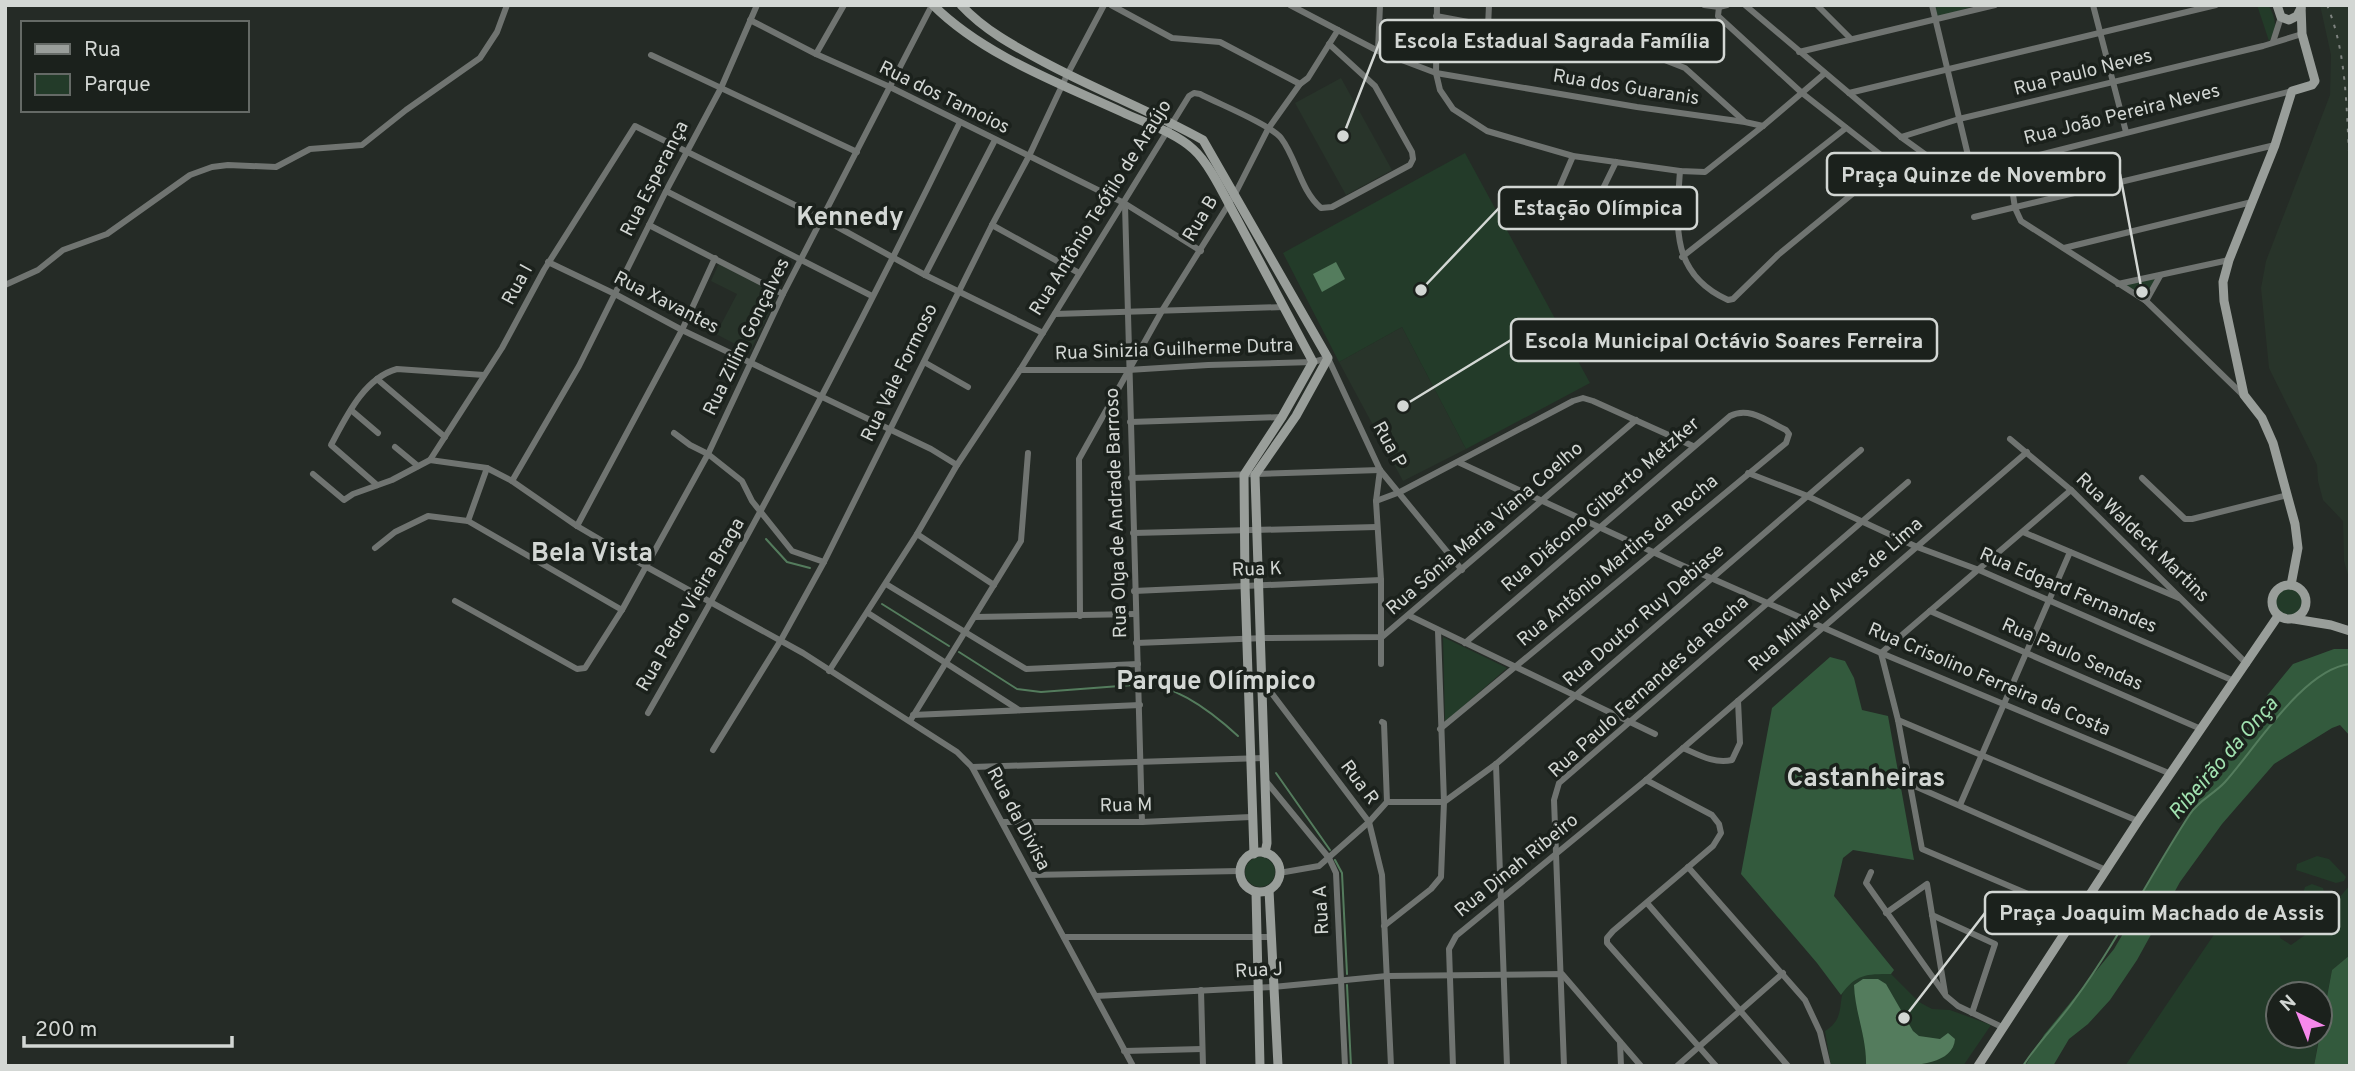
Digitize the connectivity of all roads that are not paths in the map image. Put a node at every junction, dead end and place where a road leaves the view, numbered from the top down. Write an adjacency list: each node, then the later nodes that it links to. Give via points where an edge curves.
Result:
1 (507, 5): 94 (street, via 480,58 362,145 310,149 276,167 228,165 200,170 107,234 63,250 37,270)
2 (757, 5): 25 (street, Rua Esperança)
3 (844, 5): 36 (street)
4 (932, 5): 44 (street, via 976,41); 46 (street, Rua Zilim Gonçalves)
5 (961, 5): 41 (street, via 976,22)
6 (1104, 5): 41 (street, Rua Vale Formoso)
7 (1111, 5): 43 (street, via 1172,38 1220,41)
8 (1290, 5): 28 (street, Rua dos Guaranis)
9 (1437, 5): 23 (street)
10 (1489, 5): 27 (street)
11 (1704, 5): 20 (street)
12 (1727, 5): 20 (street)
13 (1745, 5): 35 (street, Rua João Pereira Neves)
14 (1817, 5): 31 (street)
15 (1932, 5): 26 (street)
16 (1995, 5): 26 (street)
17 (2093, 5): 29 (street)
18 (2216, 5): 29 (street)
19 (1378, 6): 34 (street)
20 (1717, 6): 48 (street, via 1718,16)
21 (2276, 6): 24 (street)
22 (2301, 6): 24 (street, via 2297,16); 30 (street)
23 (1436, 16): 27 (street); 39 (street)
24 (2283, 18): 30 (street); 32 (street)
25 (750, 20): 36 (street, Rua dos Tamoios); 45 (street, Rua Esperança)
26 (1936, 21): 31 (street); 38 (street)
27 (1488, 27): 52 (street, via 1657,57 1685,68)
28 (1338, 30): 33 (street, Rua B); 34 (street, Rua dos Guaranis)
29 (2099, 33): 38 (street); 42 (street)
30 (2302, 34): 32 (street, Rua Paulo Neves); 47 (street, Rua João Pereira Neves, via 2314,83)
31 (1851, 39): 35 (street)
32 (2273, 43): 42 (street, Rua Paulo Neves)
33 (1329, 44): 43 (street, Rua B); 56 (street, Rua Antônio Teófilo de Araújo, via 1375,86 1412,152 1410,165 1332,207 1321,208 1280,138)
34 (1378, 51): 39 (street, Rua dos Guaranis)
35 (1799, 52): 40 (street, Rua João Pereira Neves)
36 (816, 54): 46 (street, Rua dos Tamoios)
37 (650, 55): 45 (street)
38 (1948, 71): 49 (street); 50 (street)
39 (1436, 74): 52 (street, Rua dos Guaranis); 65 (street, via 1445,99 1468,120 1487,131)
40 (1824, 74): 48 (street); 49 (street, Rua João Pereira Neves)
41 (1067, 75): 44 (street, Rua Vale Formoso); 53 (street)
42 (2113, 82): 50 (street, Rua Paulo Neves); 57 (street)
43 (1300, 84): 56 (street, Rua B)
44 (1063, 85): 58 (street); 64 (street, Rua Vale Formoso)
45 (721, 88): 62 (street, Rua Esperança); 63 (street)
46 (890, 88): 51 (street, Rua dos Tamoios); 63 (street, Rua Zilim Gonçalves)
47 (2292, 91): 57 (street, Rua João Pereira Neves); 61 (street)
48 (1802, 93): 54 (street); 55 (street)
49 (1849, 93): 59 (street, Rua João Pereira Neves)
50 (1959, 118): 59 (street, Rua Paulo Neves); 69 (street)
51 (960, 122): 60 (street, Rua dos Tamoios); 86 (street, Rua Pedro Vieira Braga)
52 (1745, 122): 54 (street, Rua dos Guaranis)
53 (1173, 123): 56 (street, Rua Antônio Teófilo de Araújo, via 1194,93); 58 (street, Rua Antônio Teófilo de Araújo); 72 (street, via 1203,140)
54 (1763, 127): 68 (street, via 1705,172)
55 (1846, 128): 84 (street); 84 (street, via 1881,155 1885,162 1880,173 1778,255 1733,299 1711,291)
56 (1268, 129): 72 (street, Rua B)
57 (2126, 132): 67 (street, Rua João Pereira Neves)
58 (1167, 133): 74 (street, Rua Antônio Teófilo de Araújo); 75 (street, via 1193,149)
59 (1901, 137): 69 (street, Rua João Pereira Neves, via 1944,168)
60 (995, 140): 64 (street, Rua dos Tamoios); 91 (street)
61 (2275, 145): 73 (street); 76 (street)
62 (687, 151): 70 (street, Rua Esperança); 79 (street); 89 (street, Rua I, via 635,126)
63 (857, 152): 79 (street, Rua Zilim Gonçalves)
64 (1029, 156): 74 (street, Rua dos Tamoios); 81 (street, Rua Vale Formoso)
65 (1573, 156): 66 (street); 71 (street)
66 (1616, 162): 68 (street); 77 (street)
67 (2008, 162): 69 (street, Rua João Pereira Neves); 76 (street)
68 (1680, 171): 84 (street, via 1677,212)
69 (1972, 172)
70 (666, 191): 80 (street, Rua Esperança); 87 (street)
71 (1557, 193)
72 (1235, 194): 75 (street, Rua B); 106 (street)
73 (2252, 202): 82 (street); 88 (street)
74 (1124, 203): 83 (street, Rua dos Tamoios); 90 (street, Rua Antônio Teófilo de Araújo); 102 (street, Rua Olga de Andrade Barroso)
75 (1229, 205): 83 (street, Rua B); 100 (street)
76 (2015, 208): 78 (street); 82 (street, via 2021,221)
77 (1590, 215)
78 (1974, 217)
79 (823, 219): 86 (street); 87 (street, Rua Zilim Gonçalves)
80 (649, 225): 85 (street); 96 (street, Rua Esperança)
81 (992, 225): 90 (street); 95 (street, Rua Vale Formoso)
82 (2063, 248): 93 (street)
83 (1201, 251): 101 (street, Rua B)
84 (1682, 257)
85 (715, 258): 97 (street); 104 (street)
86 (894, 258): 91 (street); 98 (street, Rua Pedro Vieira Braga)
87 (802, 260): 97 (street, Rua Zilim Gonçalves); 98 (street)
88 (2229, 260): 92 (street); 115 (street, via 2224,301)
89 (548, 262): 96 (street, Rua Xavantes); 112 (street, Rua I)
90 (1079, 273): 103 (street, Rua Antônio Teófilo de Araújo)
91 (925, 275): 95 (street)
92 (2160, 276): 93 (street); 99 (street)
93 (2118, 284): 99 (street)
94 (5, 285)
95 (958, 292): 105 (street); 107 (street, Rua Vale Formoso)
96 (615, 293): 104 (street, Rua Xavantes); 146 (street, Rua Esperança, via 579,366)
97 (783, 294): 109 (street, Rua Zilim Gonçalves)
98 (872, 296): 116 (street, Rua Pedro Vieira Braga)
99 (2146, 301): 115 (street)
100 (1284, 307): 101 (street); 108 (street)
101 (1163, 309): 102 (street); 111 (street, Rua B)
102 (1129, 312): 103 (street); 111 (street, Rua Olga de Andrade Barroso)
103 (1055, 314): 105 (street, Rua Antônio Teófilo de Araújo)
104 (682, 330): 109 (street, Rua Xavantes); 158 (street)
105 (1043, 333): 110 (street, Rua Antônio Teófilo de Araújo)
106 (1328, 358): 108 (street, Rua Sinizia Guilherme Dutra); 118 (street); 139 (street, Rua P)
107 (924, 362): 114 (street); 123 (street, Rua Vale Formoso)
108 (1313, 362): 111 (street, Rua Sinizia Guilherme Dutra); 119 (street)
109 (752, 364): 116 (street, Rua Xavantes); 133 (street, Rua Zilim Gonçalves)
110 (1020, 370): 111 (street, Rua Sinizia Guilherme Dutra); 136 (street, Rua Antônio Teófilo de Araújo)
111 (1128, 370): 122 (street, Rua Olga de Andrade Barroso); 192 (street, Rua B, via 1079,459)
112 (484, 375): 113 (street, via 397,369); 126 (street, Rua I)
113 (377, 379): 117 (street); 126 (street)
114 (968, 387)
115 (2244, 396): 152 (street, via 2262,418)
116 (822, 398): 123 (street, Rua Xavantes); 155 (street, Rua Pedro Vieira Braga)
117 (351, 410): 124 (street); 148 (street, via 332,447)
118 (1296, 416): 119 (street); 143 (street)
119 (1282, 417): 122 (street); 142 (street)
120 (1764, 419): 128 (street, Rua Diácono Gilberto Metzker, via 1739,411); 140 (street, Rua Antônio Martins da Rocha, via 1786,430 1789,438)
121 (1636, 420): 128 (street); 135 (street, via 1583,398); 154 (street, Rua Sônia Maria Viana Coelho)
122 (1129, 422): 144 (street, Rua Olga de Andrade Barroso)
123 (891, 430): 136 (street, Rua Xavantes); 170 (street, Rua Vale Formoso)
124 (378, 433)
125 (674, 433): 133 (street)
126 (445, 437): 134 (street, Rua I)
127 (2010, 439): 131 (street, Rua Waldeck Martins)
128 (1693, 446): 159 (street, Rua Diácono Gilberto Metzker)
129 (396, 447): 137 (street)
130 (1861, 450): 151 (street, Rua Doutor Ruy Debiase)
131 (2027, 452): 149 (street, Rua Waldeck Martins); 166 (street, Rua Milwald Alves de Lima)
132 (1028, 453): 177 (street, via 1021,541)
133 (708, 454): 155 (street, via 742,481); 171 (street, Rua Zilim Gonçalves)
134 (430, 460): 137 (street); 138 (street, Rua da Divisa)
135 (1458, 462): 150 (street); 154 (street)
136 (957, 465): 165 (street, Rua Antônio Teófilo de Araújo)
137 (418, 466): 148 (street)
138 (486, 468): 146 (street, Rua da Divisa); 156 (street)
139 (1380, 470): 143 (street); 150 (street, Rua P); 153 (street)
140 (1748, 473): 151 (street, Rua Edgard Fernandes); 168 (street, Rua Antônio Martins da Rocha)
141 (313, 474): 148 (street, via 344,500)
142 (1244, 475): 143 (street); 144 (street); 162 (street)
143 (1255, 475): 161 (street)
144 (1131, 478): 164 (street, Rua Olga de Andrade Barroso)
145 (2142, 478): 152 (street, via 2185,519)
146 (512, 481): 158 (street, Rua da Divisa)
147 (1908, 482): 157 (street, Rua Paulo Fernandes da Rocha)
148 (377, 485)
149 (2071, 490): 163 (street); 185 (street, Rua Waldeck Martins)
150 (1400, 492): 153 (street); 172 (street, Rua P)
151 (1805, 495): 157 (street, Rua Edgard Fernandes); 174 (street, Rua Doutor Ruy Debiase)
152 (2288, 495): 179 (street, via 2298,548)
153 (1376, 501): 160 (street)
154 (1544, 501): 159 (street); 172 (street, Rua Sônia Maria Viana Coelho)
155 (761, 513): 170 (street, via 792,551); 184 (street, Rua Pedro Vieira Braga)
156 (468, 521): 167 (street, via 428,516); 188 (street)
157 (1860, 522): 166 (street, Rua Edgard Fernandes); 186 (street, Rua Paulo Fernandes da Rocha)
158 (577, 526): 171 (street, Rua da Divisa)
159 (1598, 526): 168 (street); 207 (street, Rua Diácono Gilberto Metzker)
160 (1377, 527): 161 (street); 175 (street)
161 (1256, 529): 162 (street); 180 (street)
162 (1244, 530): 164 (street); 178 (street)
163 (2023, 532): 169 (street); 173 (street)
164 (1133, 533): 181 (street, Rua Olga de Andrade Barroso)
165 (917, 534): 176 (street, Rua Antônio Teófilo de Araújo); 177 (street)
166 (1917, 547): 173 (street, Rua Edgard Fernandes); 198 (street, Rua Milwald Alves de Lima)
167 (375, 548)
168 (1652, 552): 174 (street, Rua Crisolino Ferreira da Costa); 214 (street, Rua Antônio Martins da Rocha)
169 (2070, 552): 182 (street); 185 (street)
170 (824, 562): 204 (street, Rua Vale Formoso)
171 (645, 566): 184 (street, Rua da Divisa); 188 (street, Rua Zilim Gonçalves)
172 (1462, 570): 193 (street, Rua Sônia Maria Viana Coelho)
173 (1979, 570): 182 (street, Rua Edgard Fernandes); 189 (street)
174 (1712, 578): 186 (street, Rua Crisolino Ferreira da Costa); 219 (street, Rua Doutor Ruy Debiase)
175 (1381, 580): 180 (street, Rua K); 202 (street)
176 (886, 584): 190 (street, Rua Antônio Teófilo de Araújo); 201 (street)
177 (994, 584): 195 (street)
178 (1245, 585): 180 (street, Rua K); 181 (street, Rua K); 205 (street)
179 (2291, 585): 187 (street, via 2304,593); 194 (street, via 2280,587 2273,596 2272,607)
180 (1258, 586): 203 (street)
181 (1134, 591): 191 (street, Rua Olga de Andrade Barroso)
182 (2049, 600): 208 (street); 216 (street, Rua Edgard Fernandes)
183 (455, 601): 188 (street, Rua Zilim Gonçalves, via 577,669 585,668)
184 (712, 601): 204 (street, Rua da Divisa); 224 (street, Rua Pedro Vieira Braga)
185 (2184, 601): 213 (street, Rua Waldeck Martins)
186 (1766, 603): 198 (street, Rua Crisolino Ferreira da Costa); 228 (street, Rua Paulo Fernandes da Rocha)
187 (2306, 607): 196 (street); 197 (street)
188 (622, 610)
189 (1930, 611): 208 (street, Rua Paulo Sendas); 209 (street)
190 (868, 612): 210 (street); 215 (street, Rua Antônio Teófilo de Araújo)
191 (1135, 614): 192 (street); 206 (street, Rua Olga de Andrade Barroso)
192 (1080, 616): 195 (street)
193 (1410, 616): 199 (street); 202 (street, Rua Sônia Maria Viana Coelho)
194 (2278, 616): 196 (street); 213 (street)
195 (975, 617): 201 (street)
196 (2294, 619): 197 (street)
197 (2331, 625): 200 (street)
198 (1824, 627): 209 (street, Rua Crisolino Ferreira da Costa); 220 (street, Rua Milwald Alves de Lima)
199 (1438, 631): 207 (street); 229 (street)
200 (2350, 631)
201 (964, 633): 210 (street); 211 (street, via 1026,669)
202 (1382, 637): 203 (street, Rua Sônia Maria Viana Coelho); 212 (street)
203 (1262, 639): 205 (street, Rua Sônia Maria Viana Coelho); 218 (street)
204 (781, 640): 215 (street, Rua da Divisa); 233 (street, Rua Vale Formoso)
205 (1248, 640): 206 (street, Rua Sônia Maria Viana Coelho); 217 (street)
206 (1136, 643): 211 (street, Rua Olga de Andrade Barroso)
207 (1465, 643): 214 (street)
208 (2027, 652): 221 (street); 230 (street, Rua Paulo Sendas)
209 (1881, 653): 221 (street, Rua Crisolino Ferreira da Costa); 226 (street)
210 (945, 663): 223 (street); 225 (street)
211 (1138, 664): 222 (street, Rua Olga de Andrade Barroso)
212 (1381, 664)
213 (2247, 664): 216 (street)
214 (1515, 667): 219 (street); 229 (street, Rua Antônio Martins da Rocha)
215 (829, 671): 225 (street, Rua da Divisa)
216 (2234, 681): 230 (street)
217 (1248, 685): 218 (street); 236 (street)
218 (1262, 685): 235 (street); 252 (street, Rua R)
219 (1576, 695): 228 (street); 239 (street, Rua Doutor Ruy Debiase)
220 (1738, 701): 232 (street, Rua Milwald Alves de Lima); 232 (street, via 1740,743 1732,760 1713,761)
221 (2004, 704): 234 (street); 241 (street, Rua Crisolino Ferreira da Costa)
222 (1139, 705): 223 (street); 237 (street, Rua Olga de Andrade Barroso)
223 (1021, 711): 225 (street)
224 (648, 713)
225 (911, 718): 240 (street, Rua da Divisa)
226 (1898, 720): 234 (street); 244 (street)
227 (1382, 722): 245 (street)
228 (1630, 722): 231 (street); 255 (street, Rua Paulo Fernandes da Rocha, via 1555,790)
229 (1440, 729): 246 (street)
230 (2201, 729): 241 (street)
231 (1655, 734)
232 (1683, 747): 238 (street, Rua Milwald Alves de Lima)
233 (713, 750)
234 (1982, 756): 247 (street); 249 (street)
235 (1264, 758): 236 (street); 242 (street)
236 (1250, 759): 237 (street); 248 (street)
237 (1140, 760): 240 (street); 251 (street, Rua Olga de Andrade Barroso)
238 (1666, 762): 243 (street, Rua Dinah Ribeiro)
239 (1496, 764): 246 (street, Rua Doutor Ruy Debiase); 265 (street)
240 (972, 767): 250 (street, Rua da Divisa)
241 (2171, 774): 249 (street)
242 (1264, 778): 253 (street); 256 (street, Rua A)
243 (1646, 780): 255 (street, Rua Dinah Ribeiro); 257 (street, via 1712,815 1719,824 1721,833 1713,846)
244 (1910, 784): 247 (street); 269 (street, via 1922,849)
245 (1387, 802): 246 (street); 252 (street)
246 (1444, 802): 270 (street, via 1441,877)
247 (1960, 805): 258 (street)
248 (1251, 817): 251 (street, Rua M); 254 (street)
249 (2138, 821): 258 (street)
250 (1002, 822): 251 (street, Rua M); 262 (street, Rua da Divisa)
251 (1142, 822)
252 (1369, 822): 256 (street); 270 (street, Rua R, via 1382,875)
253 (1265, 853): 254 (street); 261 (street, via 1276,861)
254 (1254, 854): 259 (street, via 1244,860)
255 (1557, 855): 265 (street, Rua Dinah Ribeiro); 276 (street, Rua Paulo Fernandes da Rocha)
256 (1329, 858): 261 (street, via 1312,868); 279 (street, Rua A, via 1336,873)
257 (1688, 867): 266 (street); 274 (street)
258 (2106, 870): 269 (street)
259 (1240, 871): 262 (street); 264 (street, via 1242,882)
260 (1871, 872): 267 (street, via 1866,883)
261 (1279, 873): 263 (street)
262 (1031, 875): 271 (street, Rua da Divisa)
263 (1269, 890): 264 (street); 273 (street)
264 (1256, 892): 272 (street)
265 (1501, 902): 275 (street, Rua Dinah Ribeiro, via 1452,941); 277 (street)
266 (1647, 902): 285 (street); 289 (street, via 1607,943)
267 (1886, 913): 268 (street, via 1927,884); 284 (street)
268 (1932, 915): 284 (street); 286 (street, via 1994,944)
269 (2078, 915): 287 (street)
270 (1384, 926): 278 (street, Rua R)
271 (1064, 937): 272 (street); 283 (street, Rua da Divisa)
272 (1256, 937): 273 (street); 280 (street)
273 (1270, 937): 281 (street)
274 (1783, 973): 285 (street); 306 (street, via 1805,1000 1820,1032)
275 (1449, 974): 277 (street, Rua J); 278 (street, Rua J); 298 (street, Rua Dinah Ribeiro)
276 (1562, 974): 277 (street, Rua J); 288 (street); 300 (street, Rua Paulo Fernandes da Rocha)
277 (1503, 975): 299 (street)
278 (1387, 976): 279 (street, Rua J); 297 (street)
279 (1340, 980): 281 (street, Rua J); 296 (street, Rua A)
280 (1258, 987): 281 (street, Rua J); 282 (street, Rua J); 294 (street)
281 (1273, 988): 295 (street)
282 (1201, 990): 283 (street, Rua J); 290 (street)
283 (1096, 996): 291 (street, Rua da Divisa)
284 (1946, 996): 286 (street)
285 (1740, 1009): 289 (street); 305 (street)
286 (1972, 1013): 287 (street)
287 (2004, 1028): 307 (street)
288 (1620, 1042): 301 (street); 302 (street)
289 (1698, 1045): 303 (street); 304 (street)
290 (1202, 1049): 291 (street); 293 (street)
291 (1124, 1051): 292 (street, Rua da Divisa)
292 (1133, 1066)
293 (1203, 1066)
294 (1260, 1066)
295 (1278, 1066)
296 (1345, 1066)
297 (1391, 1066)
298 (1453, 1066)
299 (1507, 1066)
300 (1564, 1066)
301 (1621, 1066)
302 (1641, 1066)
303 (1677, 1066)
304 (1716, 1066)
305 (1788, 1066)
306 (1828, 1066)
307 (1978, 1066)

